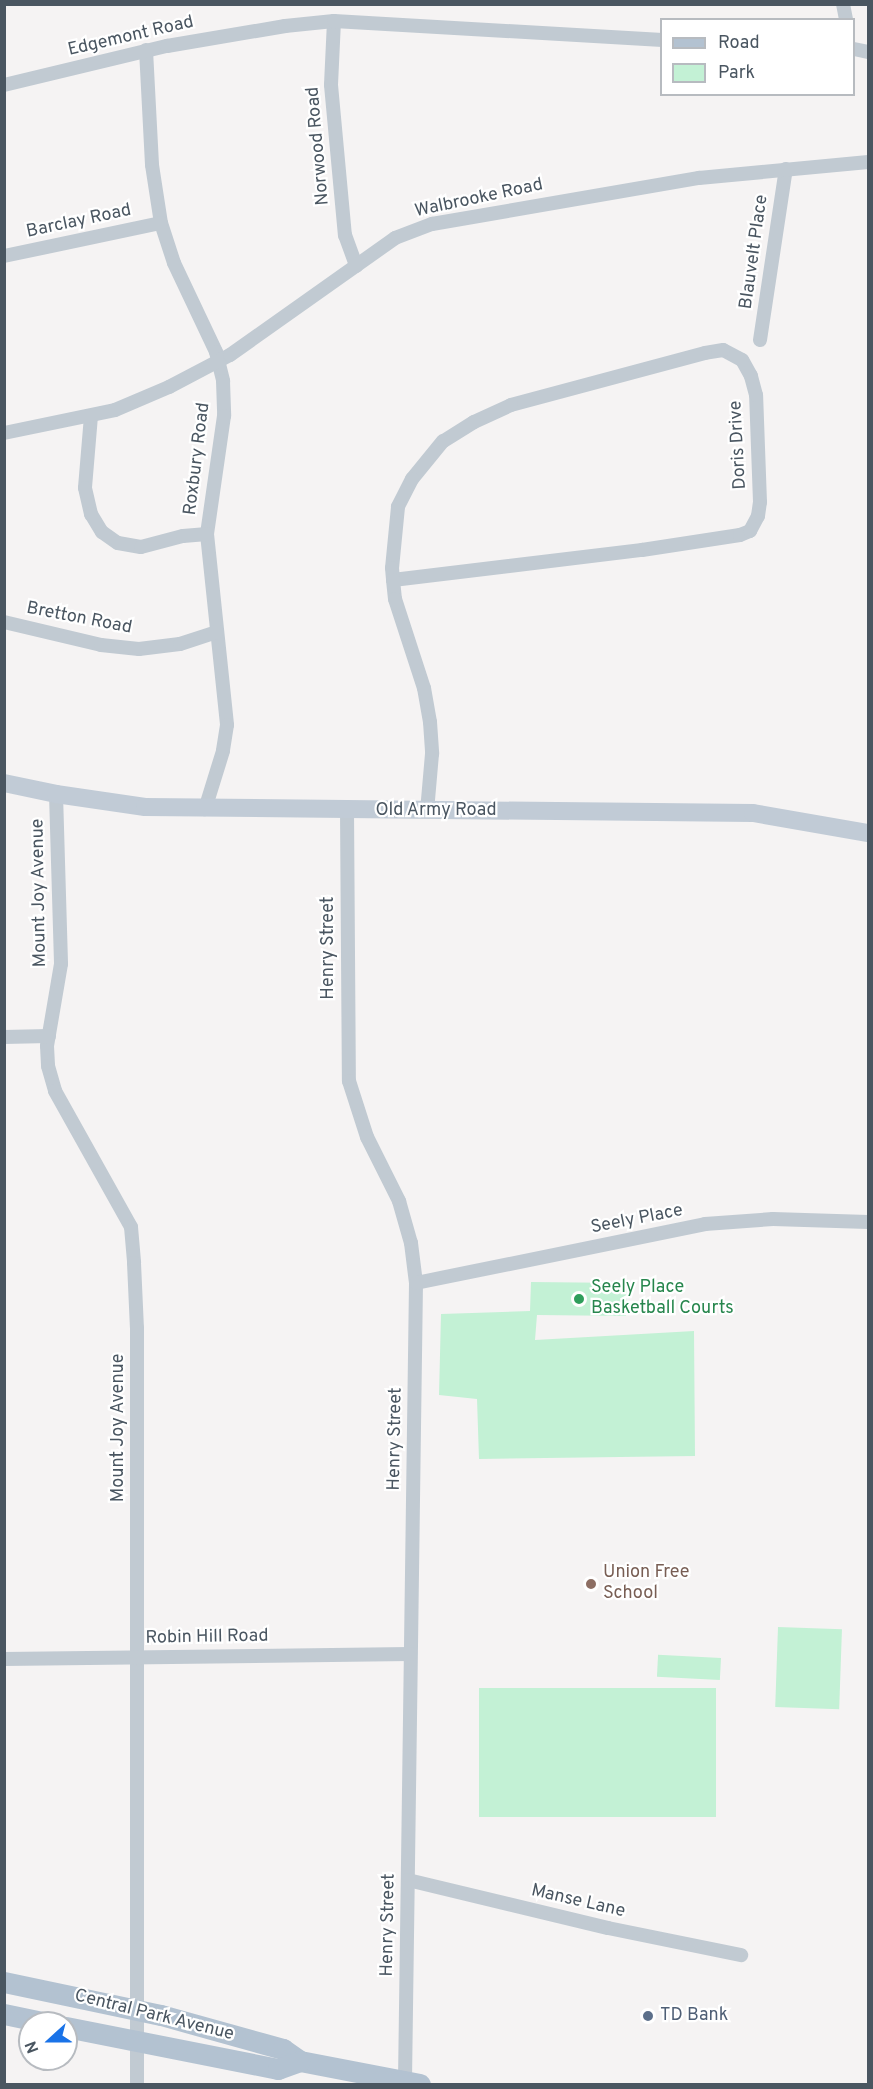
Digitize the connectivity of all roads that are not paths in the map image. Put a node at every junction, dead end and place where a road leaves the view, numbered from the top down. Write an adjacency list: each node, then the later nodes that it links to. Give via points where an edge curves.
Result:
1 (334, 21): 2 (street, Edgemont Road); 3 (street, Edgemont Road); 9 (street, Norwood Road, via 332,97 345,235)
2 (660, 40)
3 (146, 50): 4 (street, Edgemont Road); 7 (street, Roxbury Road, via 152,165)
4 (4, 85)
5 (868, 162): 6 (street, Walbrooke Road)
6 (786, 169): 9 (street, Walbrooke Road, via 699,178 451,219 404,234); 10 (street, Blauvelt Place)
7 (161, 223): 8 (street, Barclay Road); 11 (street, Roxbury Road, via 174,263)
8 (4, 256)
9 (356, 266): 11 (street, Walbrooke Road)
10 (760, 340)
11 (219, 362): 12 (street, Walbrooke Road, via 149,397); 14 (street, Roxbury Road, via 224,416)
12 (91, 416): 13 (street, Walbrooke Road); 14 (street, via 85,488 91,514 102,532 118,543 141,548 183,536)
13 (4, 433)
14 (207, 534): 17 (street, Roxbury Road)
15 (393, 580): 15 (street, Doris Drive, via 398,507 412,479 443,441 511,405 705,353 723,350 742,360 751,376 757,417 760,502 750,531 642,550); 22 (street, Doris Drive, via 430,722 432,754)
16 (4, 622): 17 (street, Bretton Road, via 101,645 139,649 180,644)
17 (217, 632): 20 (street, Roxbury Road, via 227,725)
18 (4, 783): 19 (street, Old Army Road)
19 (56, 794): 20 (street, Old Army Road, via 114,804); 24 (street, Mount Joy Avenue, via 61,964)
20 (205, 809): 21 (street, Old Army Road)
21 (347, 810): 22 (street, Old Army Road); 27 (street, Henry Street, via 349,1081 367,1137 399,1201 411,1243)
22 (427, 811): 23 (street, Old Army Road, via 753,813)
23 (868, 833)
24 (49, 1036): 25 (street); 29 (street, Mount Joy Avenue, via 48,1066 55,1091 131,1227 137,1328)
25 (4, 1037)
26 (868, 1222): 27 (street, Seely Place, via 773,1219 705,1224)
27 (416, 1283): 28 (street, Henry Street)
28 (410, 1654): 29 (street, Robin Hill Road); 31 (street, Henry Street)
29 (137, 1657): 30 (street, Robin Hill Road); 34 (street, Mount Joy Avenue)
30 (4, 1659)
31 (408, 1880): 32 (street, Manse Lane); 38 (street, Henry Street)
32 (741, 1955)
33 (4, 1982): 34 (main road, Central Park Avenue)
34 (137, 2009): 36 (street, Mount Joy Avenue); 37 (main road, Central Park Avenue, via 284,2049)
35 (78, 2029): 36 (main road, Central Park Avenue)
36 (137, 2041): 37 (main road, Central Park Avenue, via 278,2069); 39 (street, Mount Joy Avenue)
37 (300, 2061): 38 (main road, Central Park Avenue)
38 (413, 2083)
39 (137, 2085)

